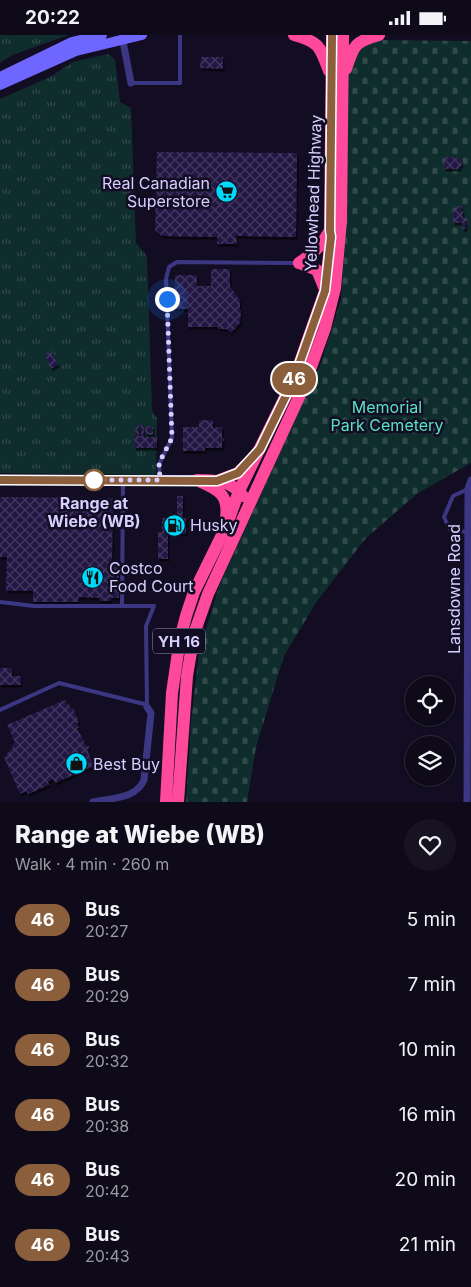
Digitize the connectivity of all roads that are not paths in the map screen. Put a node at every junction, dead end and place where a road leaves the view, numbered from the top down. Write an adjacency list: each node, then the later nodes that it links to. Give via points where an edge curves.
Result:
1 (102, 35): 9 (main road, via 72,42)
2 (142, 35): 8 (main road)
3 (180, 35): 11 (lane, via 180,83)
4 (294, 35): 10 (highway, via 311,40 322,50)
5 (332, 35): 10 (highway, Yellowhead Highway / YH 16)
6 (343, 35): 10 (highway, Yellowhead Highway / YH 16)
7 (379, 35): 10 (highway, via 363,39 356,45)
8 (122, 37): 11 (street); 12 (main road, via 76,51)
9 (0, 77)
10 (337, 79): 13 (highway, Yellowhead Highway / YH 16); 25 (highway, Yellowhead Highway / YH 16, via 341,221 335,288 325,328 305,383)
11 (130, 83)
12 (0, 85)
13 (330, 230): 14 (highway, via 314,253); 15 (highway, Yellowhead Highway / YH 16)
14 (299, 263): 15 (highway, via 316,270); 19 (lane, via 177,262 169,267 166,279 172,438 159,463)
15 (325, 291): 16 (highway, Yellowhead Highway / YH 16, via 294,379)
16 (260, 449): 22 (highway, via 238,473); 24 (highway, Yellowhead Highway / YH 16)
17 (0, 480): 18 (main road)
18 (123, 480): 19 (main road); 30 (lane)
19 (160, 480): 20 (main road)
20 (197, 480): 22 (highway); 26 (highway, via 215,488 225,498)
21 (471, 480): 23 (street, Lansdowne Road)
22 (217, 481): 24 (highway, via 233,485)
23 (468, 489): 27 (street, Lansdowne Road); 27 (lane, via 453,496 444,517 450,530)
24 (239, 491): 25 (highway, via 246,501); 26 (highway, Yellowhead Highway / YH 16)
25 (245, 513): 36 (highway, Yellowhead Highway / YH 16, via 208,594 194,634 187,676)
26 (226, 527): 35 (highway, Yellowhead Highway / YH 16, via 194,592 180,639 172,693)
27 (468, 532): 28 (street, Lansdowne Road)
28 (470, 553): 33 (street, Lansdowne Road)
29 (0, 602): 30 (lane, via 34,606)
30 (122, 606): 31 (lane, via 154,606 146,626)
31 (148, 707): 32 (lane, via 59,683); 34 (street, via 151,713 142,785 132,794)
32 (0, 710)
33 (469, 759): 37 (street, Lansdowne Road)
34 (93, 802)
35 (166, 802)
36 (178, 802)
37 (467, 802)

